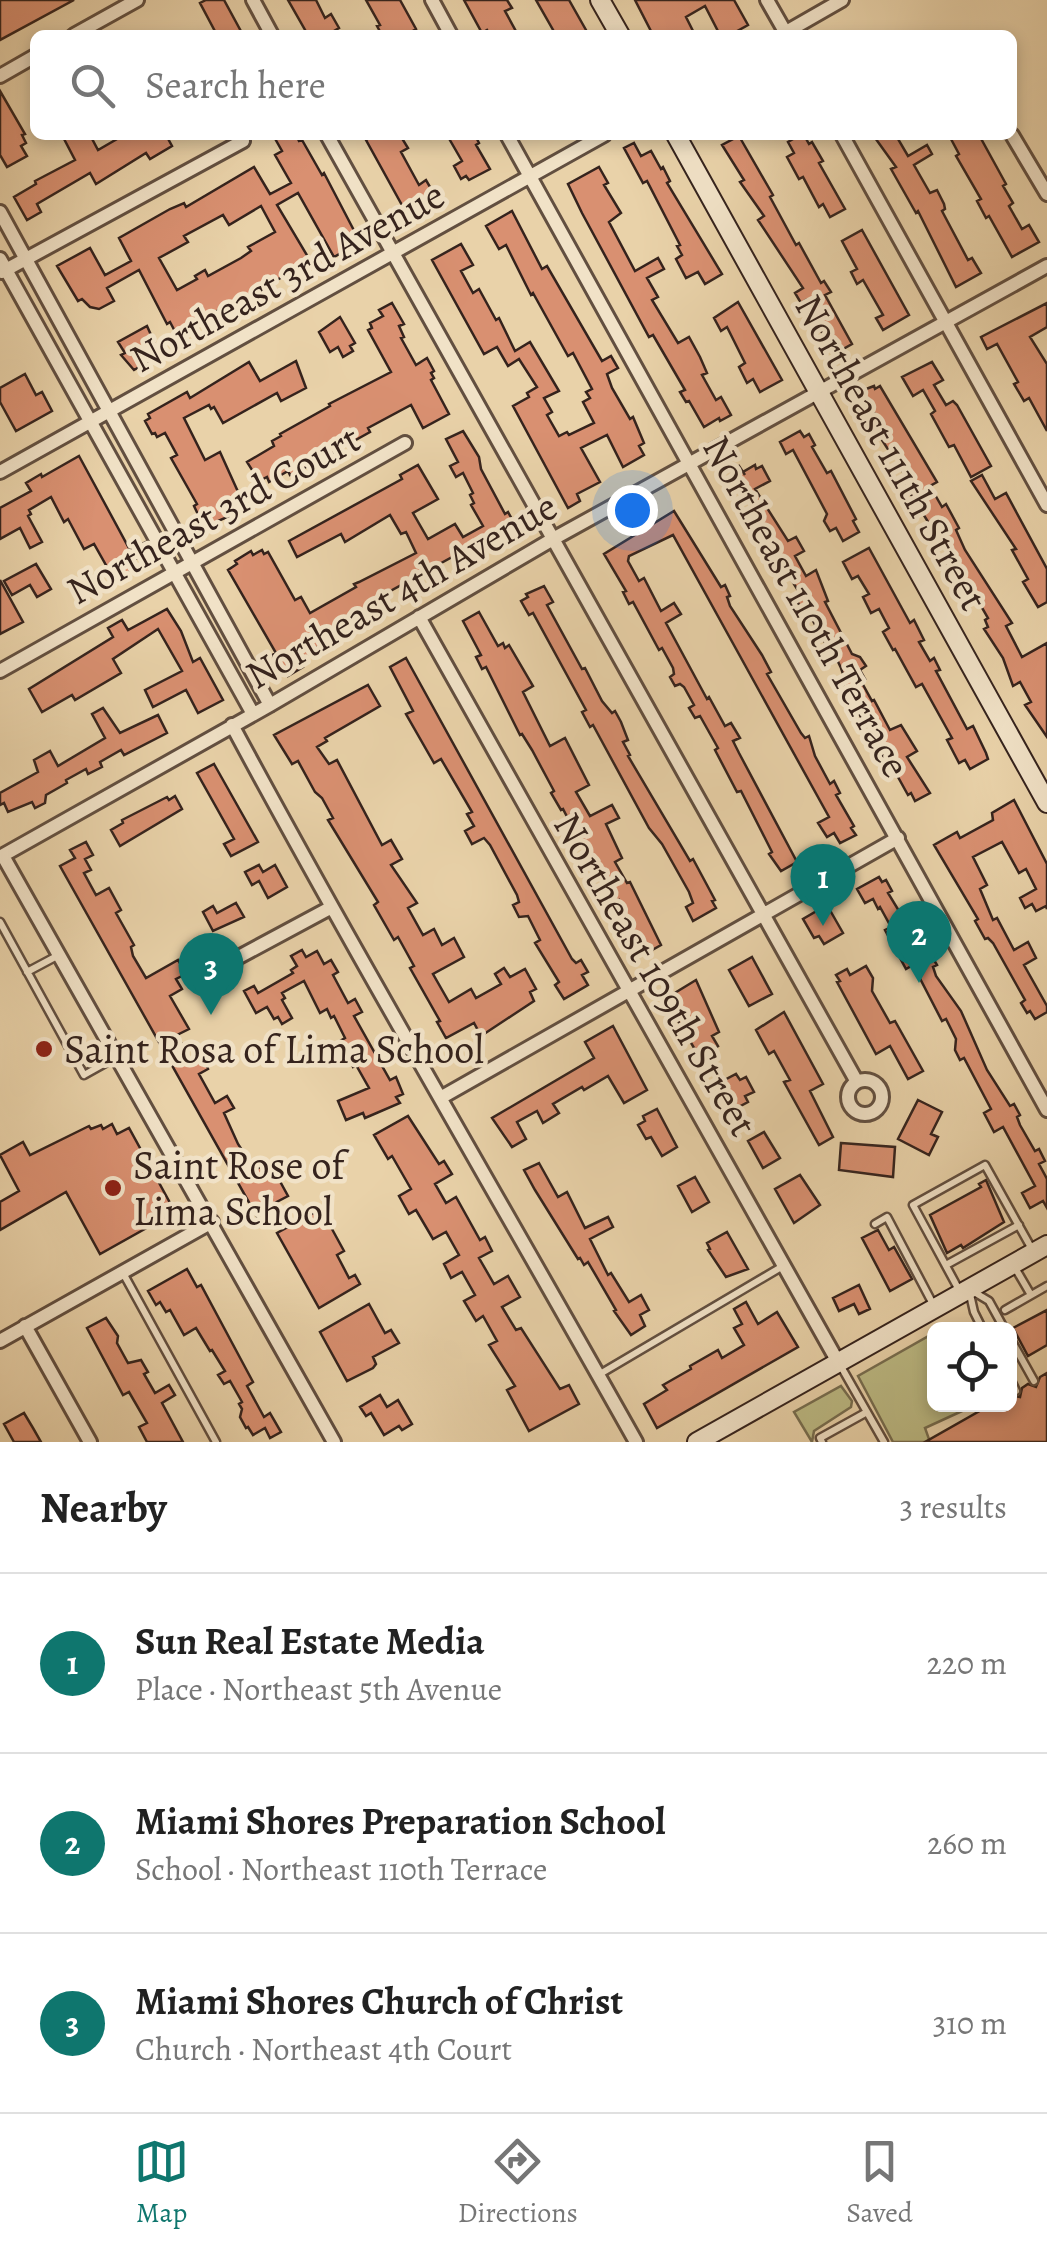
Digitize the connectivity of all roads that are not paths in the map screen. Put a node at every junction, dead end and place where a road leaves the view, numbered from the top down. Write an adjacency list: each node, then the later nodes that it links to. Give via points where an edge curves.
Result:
1 (137, 0): 7 (street)
2 (253, 0): 8 (street)
3 (432, 0): 9 (street)
4 (600, 0): 10 (street)
5 (768, 0): 11 (street)
6 (842, 0): 12 (street)
7 (83, 30)
8 (269, 30)
9 (448, 30)
10 (617, 30)
11 (783, 30)
12 (792, 30)
13 (30, 59): 14 (street)
14 (0, 76)
15 (330, 140): 25 (street)
16 (509, 140): 22 (street, Northeast 110th Terrace)
17 (595, 140): 22 (street, Northeast 3rd Avenue)
18 (679, 140): 30 (street, Northeast 111th Street)
19 (845, 140): 29 (street)
20 (1015, 140): 23 (street)
21 (243, 141): 26 (street)
22 (530, 178): 25 (street, Northeast 3rd Avenue); 34 (street, Northeast 110th Terrace)
23 (1047, 194)
24 (0, 212): 26 (street)
25 (392, 254): 31 (street, Northeast 3rd Avenue); 37 (street)
26 (26, 258): 28 (street); 31 (street)
27 (1047, 266): 29 (street, Northeast 4th Avenue)
28 (2, 267): 32 (street)
29 (946, 323): 30 (street, Northeast 4th Avenue); 36 (street)
30 (820, 394): 34 (street, Northeast 4th Avenue); 45 (street, Northeast 111th Street)
31 (110, 412): 32 (street, Northeast 3rd Avenue); 38 (street)
32 (92, 422): 35 (street, Northeast 3rd Avenue); 39 (street)
33 (405, 443): 38 (street, Northeast 3rd Court)
34 (690, 462): 37 (street, Northeast 4th Avenue); 46 (street, Northeast 110th Terrace)
35 (0, 472)
36 (1047, 505)
37 (553, 538): 40 (street, Northeast 4th Avenue); 49 (street)
38 (194, 561): 39 (street, Northeast 3rd Court); 42 (street)
39 (174, 572): 41 (street, Northeast 3rd Court); 43 (street)
40 (419, 617): 42 (street, Northeast 4th Avenue); 54 (street, Northeast 109th Street)
41 (0, 672)
42 (270, 705): 43 (street, Northeast 4th Avenue)
43 (253, 714): 44 (street, Northeast 4th Avenue)
44 (232, 725): 47 (street, Northeast 4th Avenue); 48 (street)
45 (1047, 803)
46 (898, 838): 49 (street); 58 (street, Northeast 110th Terrace)
47 (2, 856): 51 (street)
48 (330, 908): 52 (street); 57 (street)
49 (764, 914): 54 (street); 56 (street)
50 (0, 922): 53 (lane)
51 (60, 955): 53 (lane); 55 (street)
52 (222, 966)
53 (28, 972): 55 (lane, via 84,1075)
54 (626, 990): 57 (street); 64 (street, Northeast 109th Street)
55 (118, 1056): 59 (street)
56 (857, 1082)
57 (442, 1097): 78 (street)
58 (1047, 1110)
59 (212, 1222): 66 (street); 83 (street)
60 (875, 1224): 70 (lane, via 887,1217)
61 (1019, 1225): 62 (lane); 65 (lane); 65 (lane, via 986,1165 913,1204)
62 (1040, 1248): 63 (street)
63 (1012, 1264): 68 (street); 69 (lane)
64 (784, 1266): 77 (street, Northeast 109th Street); 78 (lane)
65 (946, 1266): 68 (lane)
66 (122, 1272): 74 (street); 82 (lane)
67 (1047, 1286): 69 (lane)
68 (965, 1291): 70 (street); 72 (lane); 73 (lane, via 989,1302)
69 (1030, 1296): 71 (lane)
70 (935, 1308): 77 (street)
71 (1006, 1310)
72 (980, 1322)
73 (1000, 1322)
74 (26, 1326): 75 (street); 81 (street)
75 (0, 1341)
76 (1017, 1351): 79 (lane)
77 (838, 1362): 80 (lane); 85 (street)
78 (598, 1375): 84 (street)
79 (1034, 1381)
80 (867, 1412): 86 (lane); 87 (lane)
81 (90, 1442)
82 (216, 1442)
83 (334, 1442)
84 (636, 1442)
85 (697, 1442)
86 (822, 1442)
87 (884, 1442)

